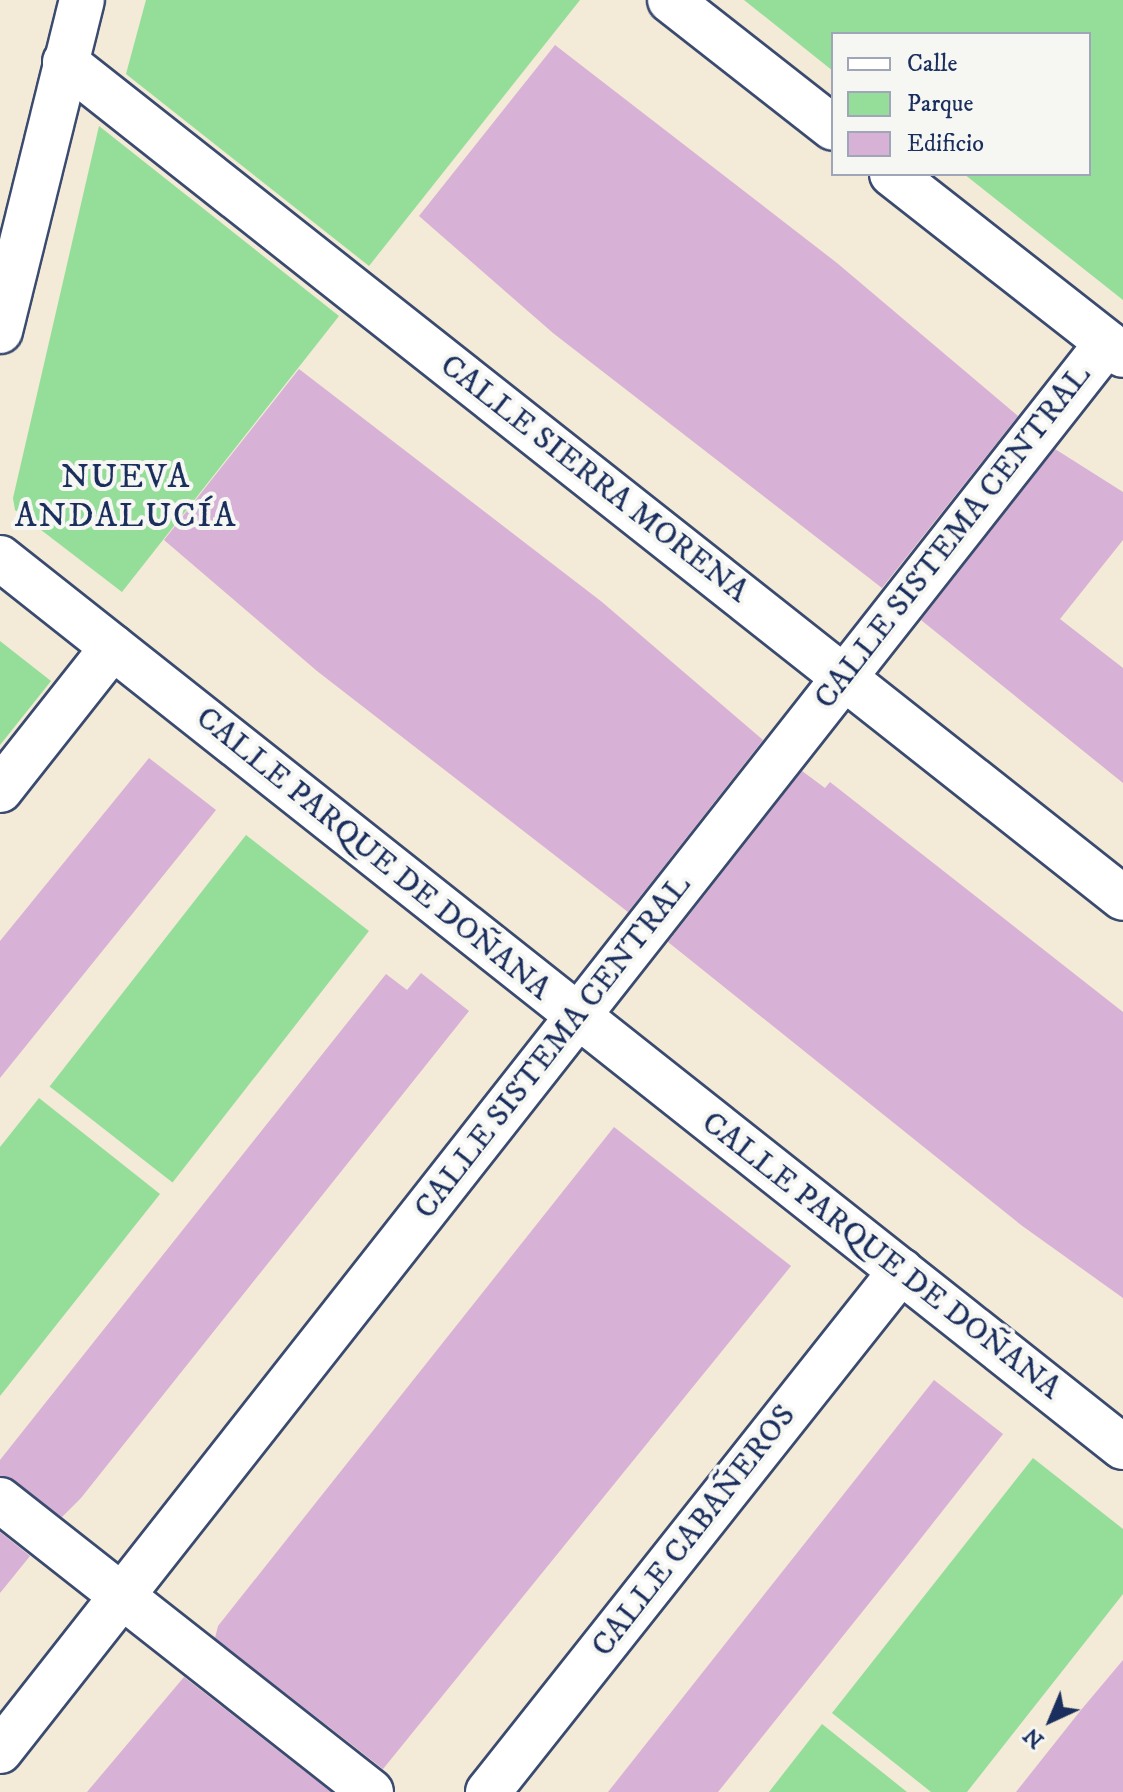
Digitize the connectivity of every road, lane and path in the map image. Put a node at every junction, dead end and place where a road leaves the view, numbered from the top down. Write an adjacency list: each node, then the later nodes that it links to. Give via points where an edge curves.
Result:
1 (82, 0): 3 (street)
2 (670, 0): 4 (street)
3 (65, 62): 6 (street); 11 (street, CALLE SIERRA MORENA)
4 (831, 126)
5 (895, 176): 8 (street)
6 (9, 242): 7 (street)
7 (0, 331)
8 (1115, 349): 11 (street, CALLE SISTEMA CENTRAL)
9 (0, 558): 10 (street, CALLE PARQUE DE DOÑANA)
10 (113, 647): 12 (street); 14 (street, CALLE PARQUE DE DOÑANA)
11 (843, 675): 13 (street, CALLE SIERRA MORENA); 14 (street, CALLE SISTEMA CENTRAL)
12 (0, 790)
13 (1123, 898)
14 (577, 1016): 15 (street, CALLE PARQUE DE DOÑANA); 18 (street, CALLE SISTEMA CENTRAL)
15 (901, 1271): 16 (street, CALLE PARQUE DE DOÑANA); 21 (street, CALLE CABAÑEROS)
16 (1123, 1447)
17 (0, 1500): 18 (street)
18 (122, 1597): 19 (street, CALLE SISTEMA CENTRAL); 20 (street)
19 (0, 1751)
20 (371, 1792)
21 (488, 1792)

